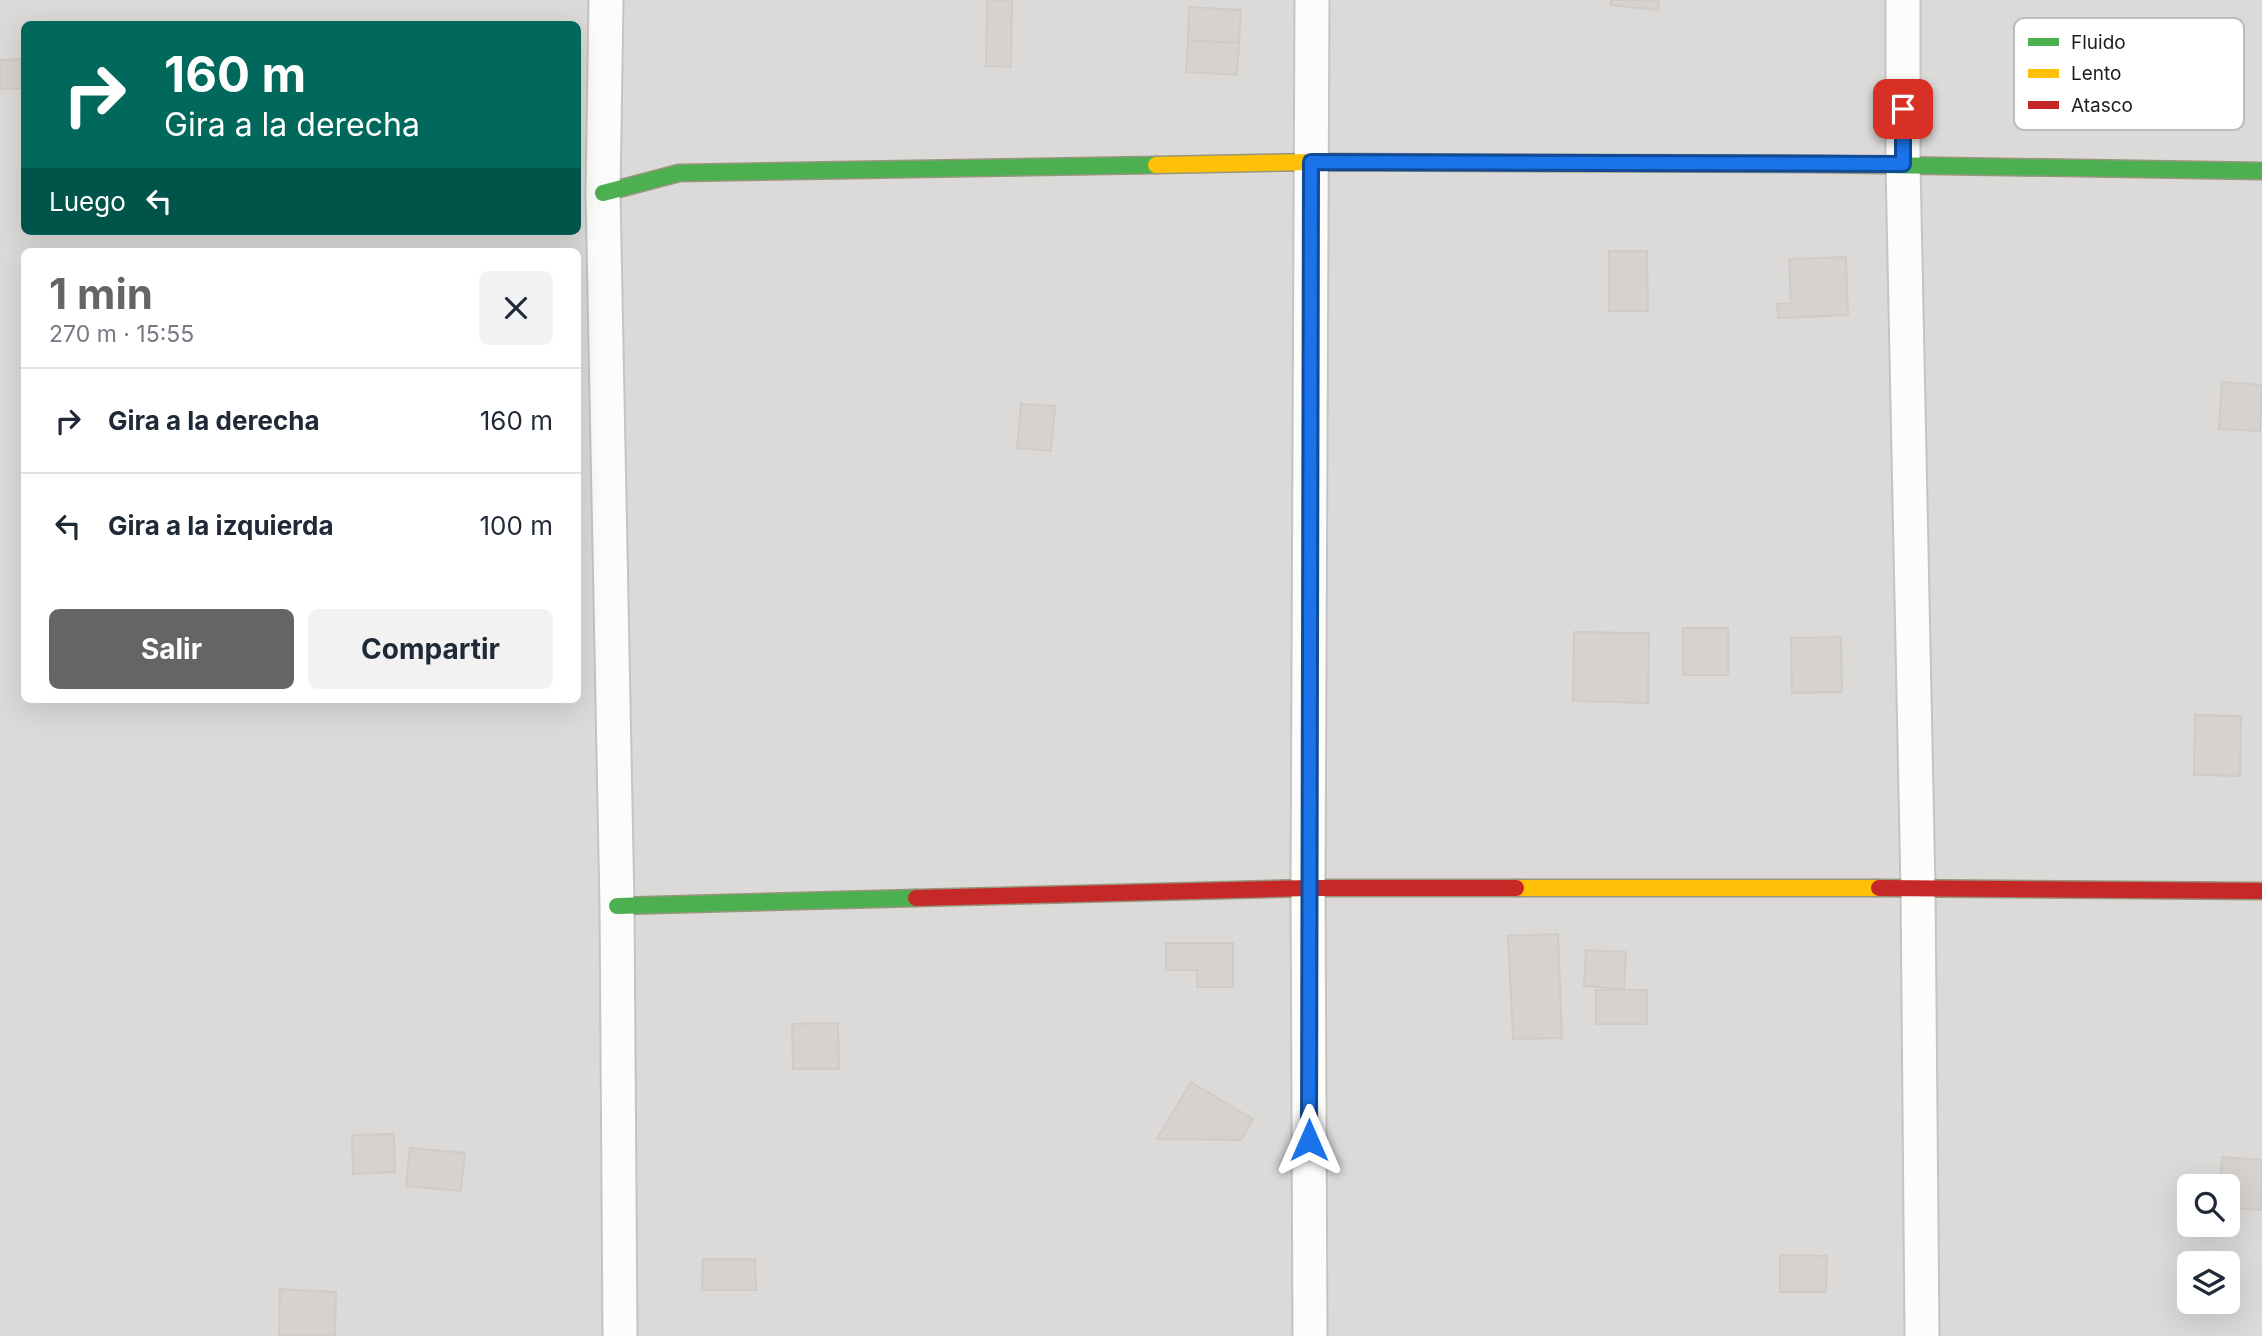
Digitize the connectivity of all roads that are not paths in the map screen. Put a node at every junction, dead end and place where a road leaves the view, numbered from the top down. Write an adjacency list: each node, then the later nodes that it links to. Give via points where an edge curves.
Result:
1 (606, 0): 7 (street)
2 (1312, 0): 4 (street)
3 (1903, 0): 5 (street)
4 (1311, 162): 5 (street); 7 (street, via 679,173); 8 (street)
5 (1903, 164): 6 (street); 9 (street)
6 (2262, 171)
7 (604, 193): 11 (street)
8 (1308, 888): 9 (street); 11 (street); 13 (street)
9 (1918, 888): 10 (street); 14 (street)
10 (2262, 891)
11 (617, 906): 12 (street)
12 (620, 1336)
13 (1310, 1336)
14 (1922, 1336)

